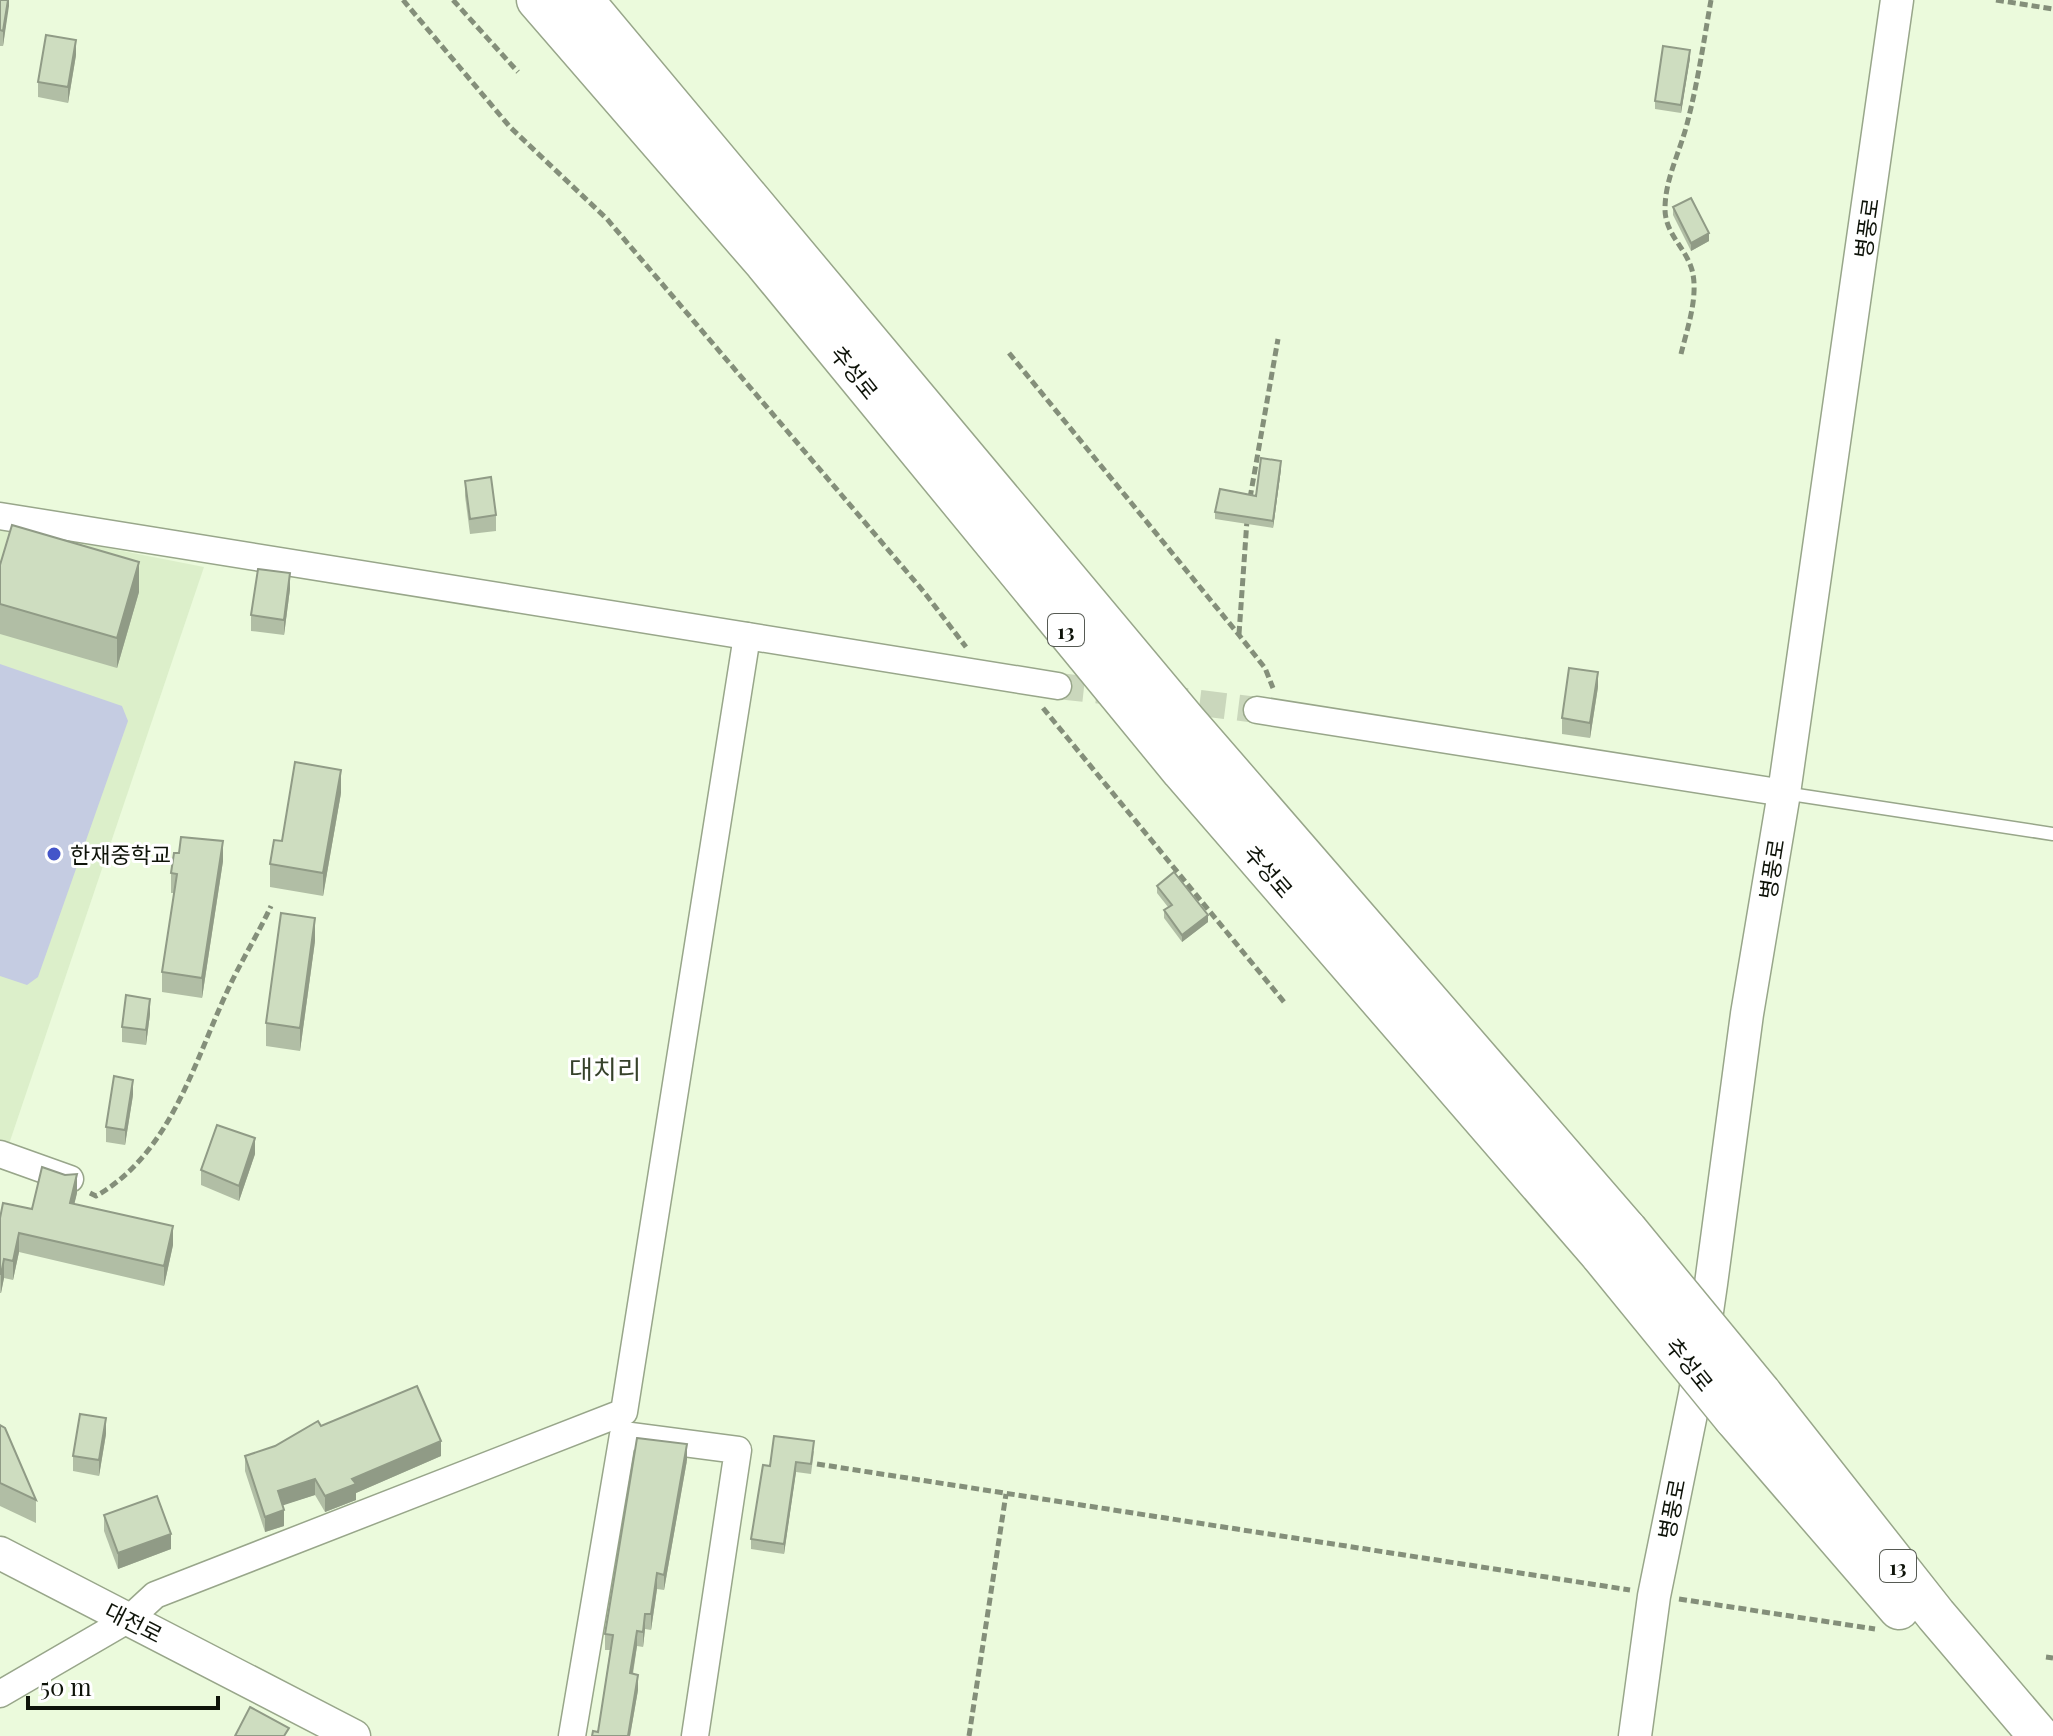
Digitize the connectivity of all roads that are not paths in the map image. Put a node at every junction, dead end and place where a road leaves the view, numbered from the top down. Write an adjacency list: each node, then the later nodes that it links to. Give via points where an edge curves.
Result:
1 (537, 0): 12 (main road, 추성로 / 13, via 775,275 1182,771)
2 (583, 0): 12 (main road, 추성로 / 13)
3 (1897, 0): 8 (street, 병풍로)
4 (0, 516): 5 (street)
5 (747, 636): 6 (street); 14 (street)
6 (1058, 686)
7 (1257, 710): 8 (street)
8 (1784, 793): 9 (lane); 23 (street, 병풍로, via 1747,1014 1695,1394 1654,1596)
9 (2053, 834)
10 (0, 1154): 11 (street)
11 (70, 1179)
12 (1614, 1242): 13 (main road, 추성로 / 13, bridge)
13 (1748, 1406): 16 (main road, 추성로 / 13); 24 (main road, 추성로 / 13)
14 (624, 1423): 17 (street, via 155,1595); 21 (street); 22 (street, via 738,1450)
15 (0, 1553): 17 (street, 대전로)
16 (1936, 1615): 19 (main road); 25 (main road, 추성로 / 13)
17 (129, 1619): 18 (street); 20 (street, 대전로)
18 (0, 1694)
19 (2053, 1720)
20 (354, 1736)
21 (572, 1736)
22 (695, 1736)
23 (1635, 1736)
24 (2008, 1736)
25 (2039, 1736)

